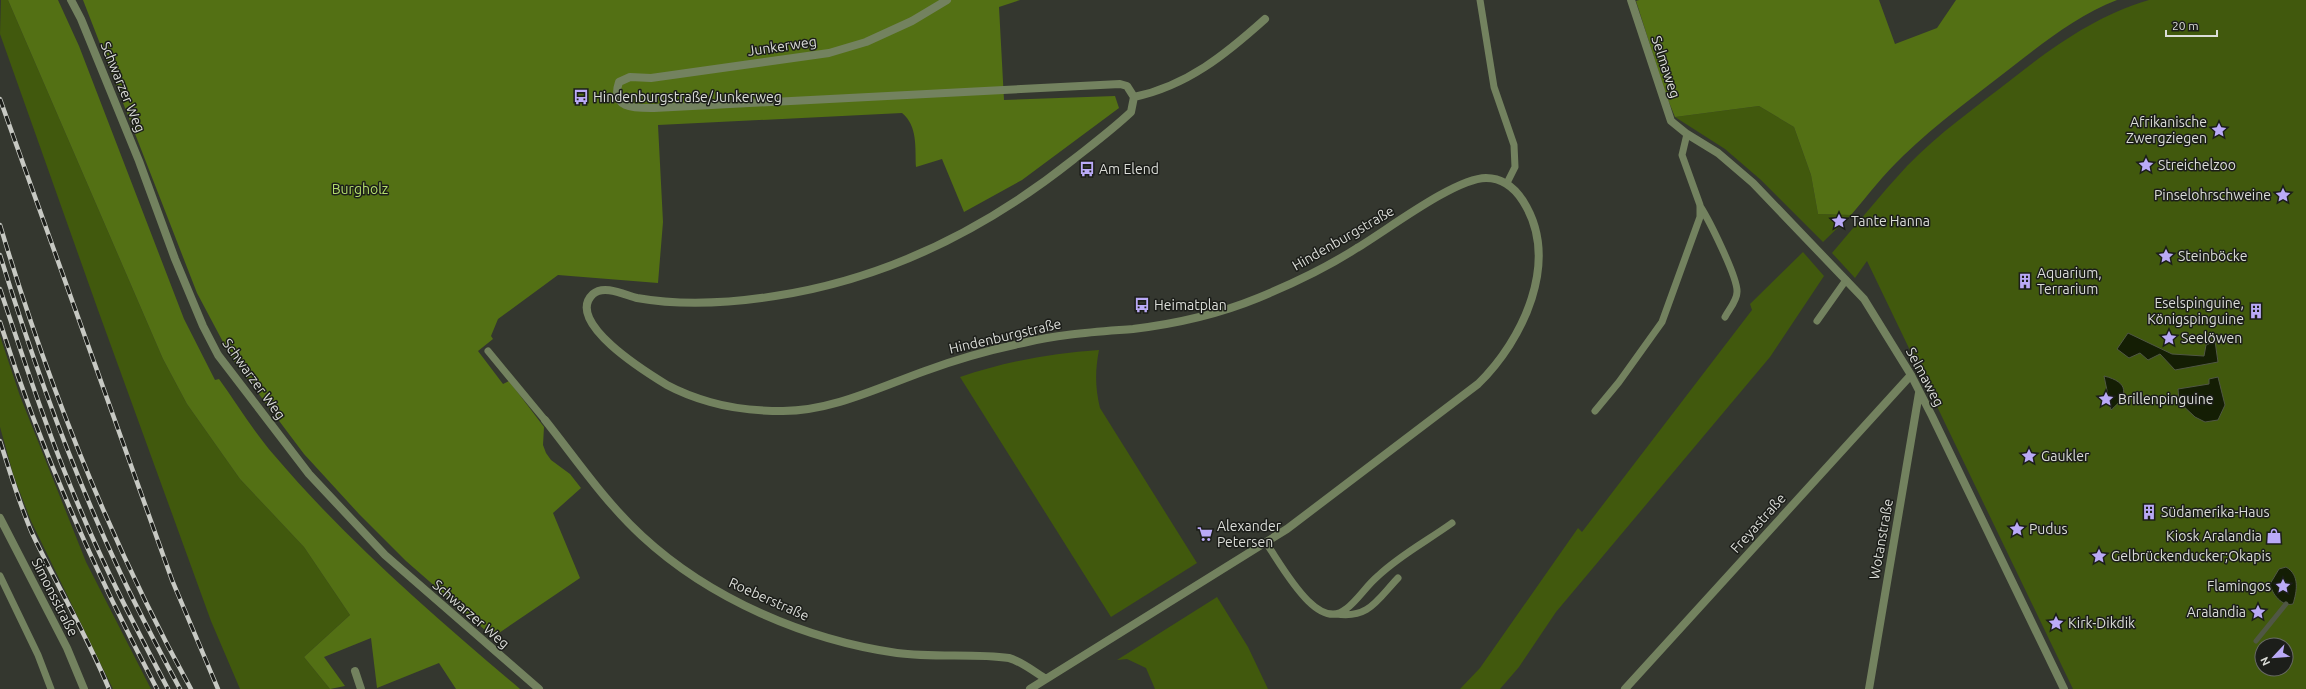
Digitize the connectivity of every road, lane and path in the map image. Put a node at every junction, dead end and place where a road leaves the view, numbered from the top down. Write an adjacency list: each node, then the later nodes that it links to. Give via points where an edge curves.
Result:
1 (71, 0): 29 (street, Schwarzer Weg, via 81,18 139,161 192,299 218,355 309,474 384,555)
2 (947, 0): 6 (street, Junkerweg, via 912,21 866,42 829,53 651,78 630,77 619,82 616,89 621,102 640,108 1120,84 1127,86)
3 (1480, 0): 8 (lane, via 1494,87 1514,145 1515,167)
4 (1631, 0): 7 (street, Selmaweg, via 1669,117 1674,125)
5 (1265, 19): 6 (street, via 1207,68 1169,87)
6 (1134, 96): 8 (street, Hindenburgstraße, via 1133,108 1121,122 1027,194 977,226 923,253 853,280 764,298 724,302 675,302 604,290 593,294 588,313 604,340 670,387 712,403 747,409 804,409 824,406 966,357 1023,342 1160,324 1254,300 1320,270 1464,184 1478,178)
7 (1687, 134): 9 (lane, via 1682,155); 10 (street, Selmaweg, via 1718,153 1753,183)
8 (1506, 183): 20 (street, via 1522,200 1533,222 1537,265 1528,308 1504,356 1478,384)
9 (1700, 205): 11 (lane, via 1710,222 1736,284 1735,300); 16 (lane, via 1700,217 1662,322)
10 (1846, 280): 12 (lane); 14 (street, Selmaweg, via 1871,308)
11 (1725, 317)
12 (1817, 322)
13 (488, 351): 17 (lane)
14 (1910, 375): 15 (street, Selmaweg); 31 (street, Freyastraße)
15 (1919, 393): 32 (street, Wotanstraße); 33 (street, Selmaweg)
16 (1595, 411)
17 (545, 420): 25 (street, Roeberstraße, via 614,508 642,537 691,574 745,605 799,628 857,646 938,657 1010,658)
18 (0, 518): 27 (street, Simonsstraße, via 67,648)
19 (1452, 523): 23 (lane, via 1422,545 1395,560 1346,610)
20 (1266, 543): 23 (lane, via 1305,598 1316,609); 25 (street)
21 (0, 576): 26 (lane, via 38,655)
22 (1398, 578): 23 (lane, via 1366,612 1350,616)
23 (1336, 614)
24 (355, 671): 28 (street)
25 (1046, 679): 30 (street)
26 (51, 689)
27 (84, 689)
28 (362, 689)
29 (539, 689)
30 (1030, 689)
31 (1625, 689)
32 (1869, 689)
33 (2064, 689)

